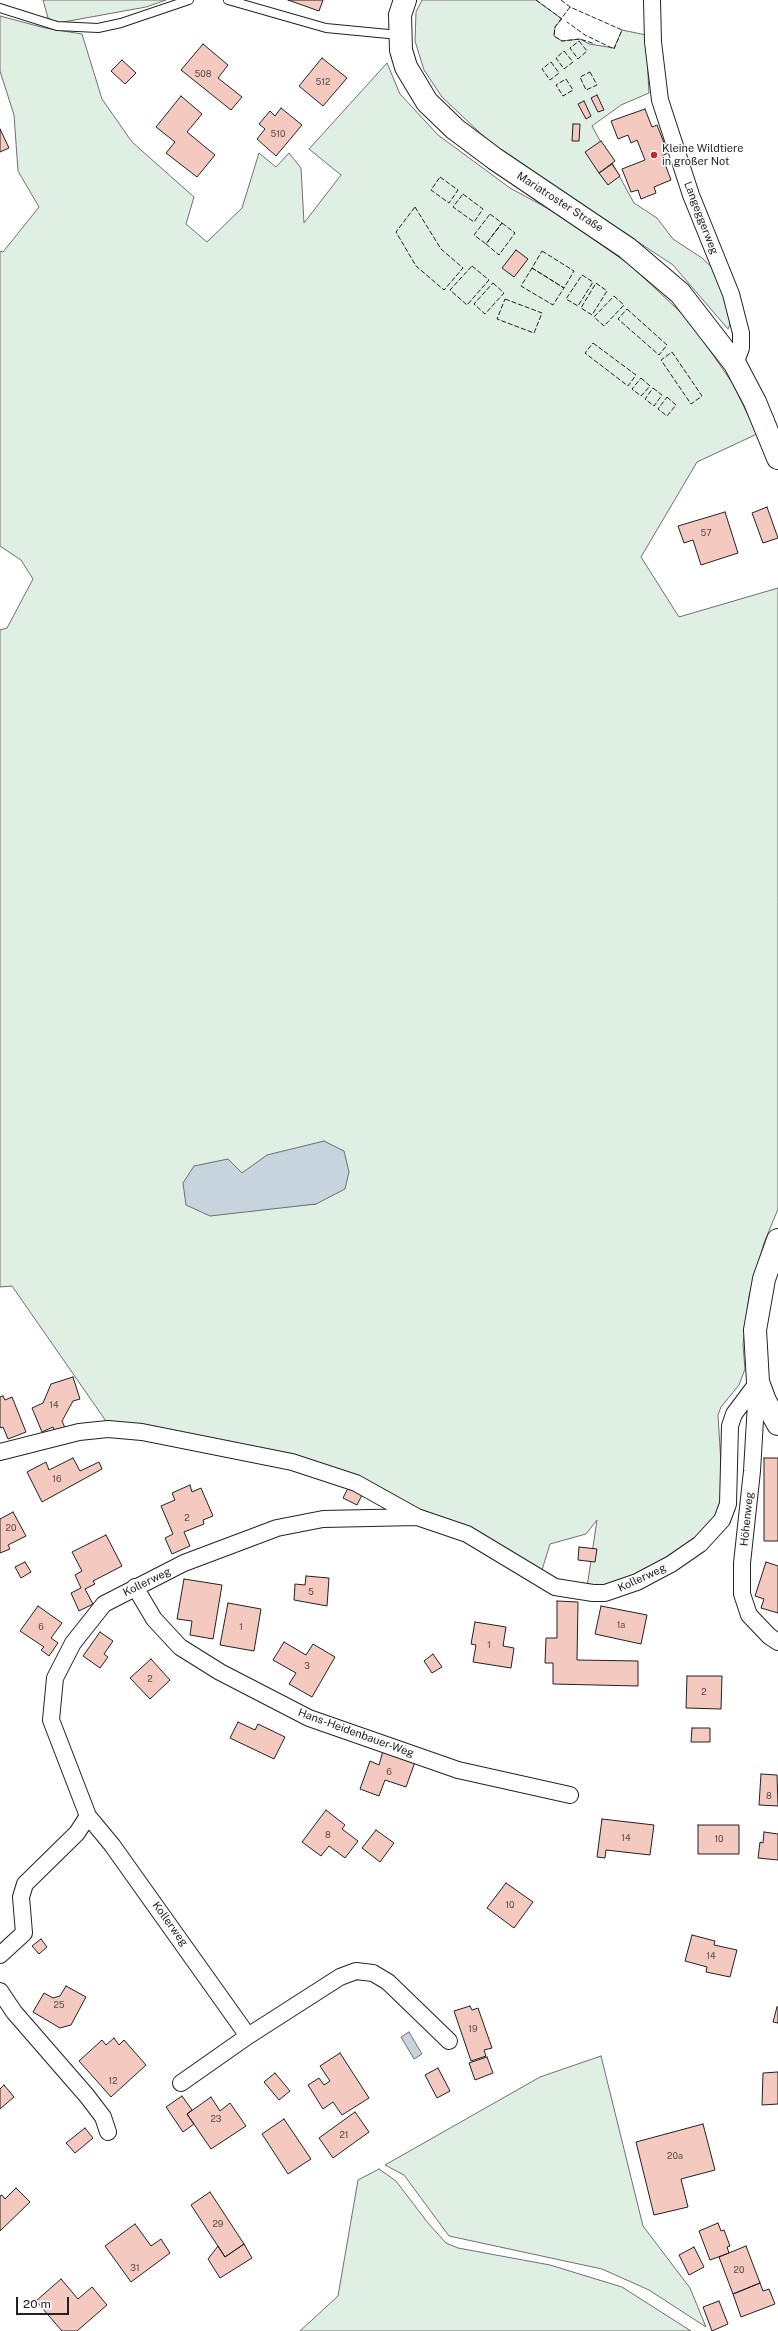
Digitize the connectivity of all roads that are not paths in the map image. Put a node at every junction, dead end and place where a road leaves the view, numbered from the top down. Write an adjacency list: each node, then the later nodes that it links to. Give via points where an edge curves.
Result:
1 (189, 0): 5 (lane, via 98,28 57,26)
2 (228, 0): 6 (lane, via 326,28)
3 (404, 0): 6 (main road, Mariatroster Straße)
4 (652, 0): 7 (street, Langeggerweg, via 653,42 660,100 691,195 731,294 742,348)
5 (0, 8)
6 (399, 35): 7 (main road, Mariatroster Straße, via 406,67 427,102 455,129 495,159 595,224 655,270 698,313)
7 (735, 364): 8 (main road, Mariatroster Straße, via 772,438)
8 (778, 458)
9 (778, 1240): 10 (main road, via 764,1279 755,1330)
10 (758, 1382): 11 (main road); 13 (street, Kollerweg, via 734,1414 730,1426 727,1509 722,1520 710,1535 688,1553 625,1587 606,1593 592,1593 555,1586 467,1534); 15 (street, Höhenweg, via 742,1563 742,1594 749,1614)
11 (778, 1424)
12 (0, 1452): 13 (street, Kollerweg, via 93,1430 142,1432 317,1469 356,1483)
13 (416, 1517): 14 (street, Kollerweg, via 323,1519 277,1528 212,1552)
14 (136, 1587): 16 (street, Hans-Heidenbauer-Weg, via 154,1619 180,1647 233,1679 309,1718 465,1772); 17 (street, Kollerweg, via 104,1604 73,1643 55,1678 51,1720)
15 (778, 1642)
16 (570, 1795)
17 (88, 1816): 18 (street, via 77,1833 25,1884 21,1897 24,1933); 20 (street, Kollerweg, via 112,1845)
18 (0, 1955)
19 (0, 1991): 23 (street, via 14,2012 87,2096 102,2117)
20 (248, 2036): 21 (street, via 348,1973 364,1972 380,1976 388,1982); 22 (street)
21 (448, 2041)
22 (181, 2083)
23 (108, 2132)

